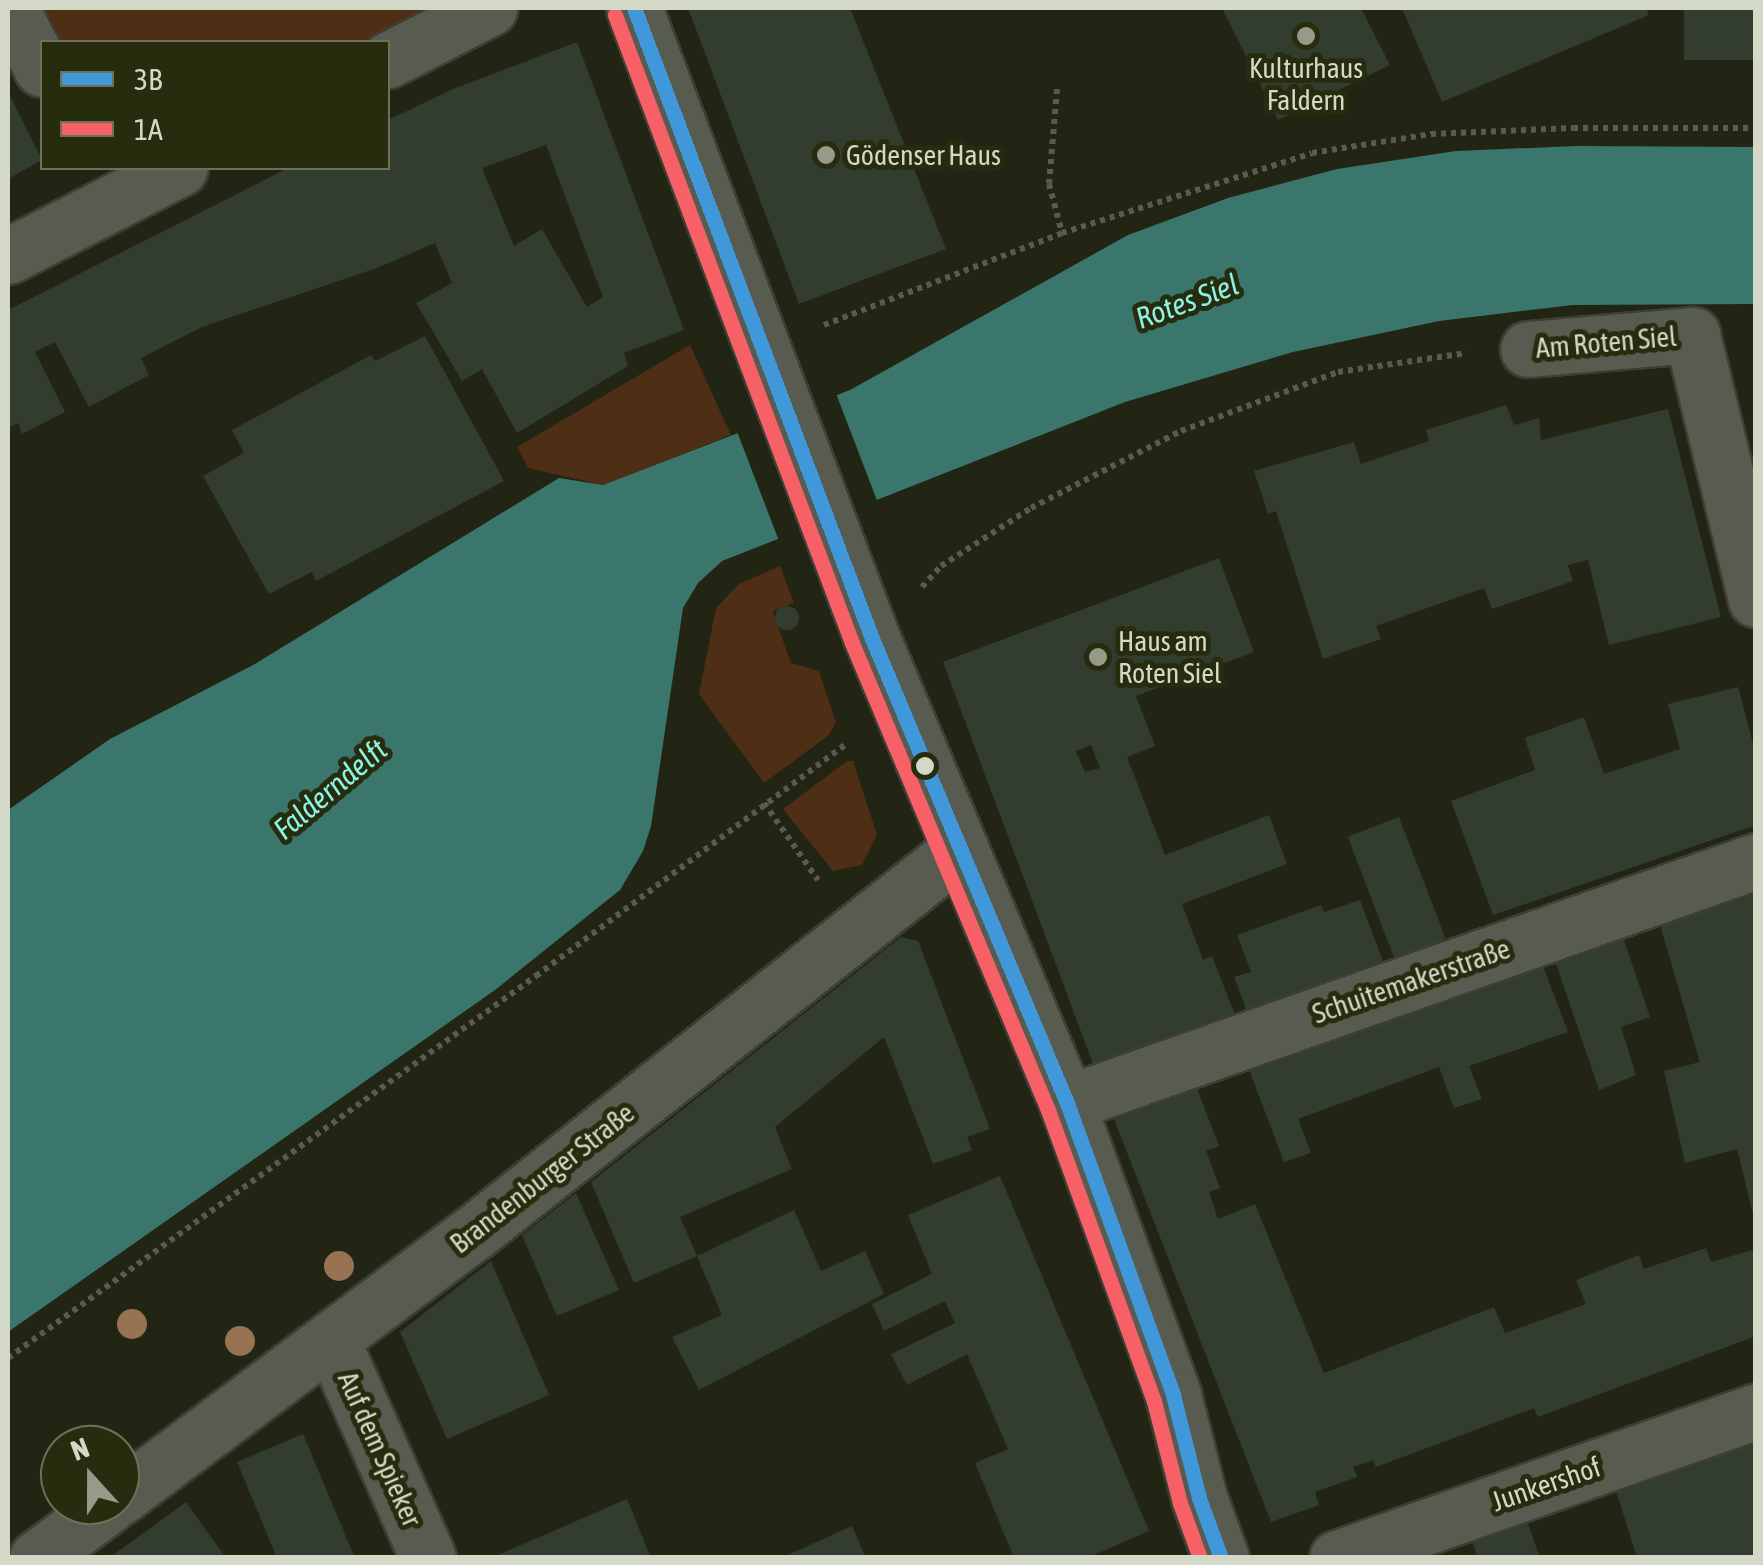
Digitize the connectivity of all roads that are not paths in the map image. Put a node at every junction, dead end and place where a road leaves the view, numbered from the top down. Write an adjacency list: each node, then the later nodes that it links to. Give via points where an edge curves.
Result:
1 (11, 8): 5 (street)
2 (490, 8): 4 (street)
3 (634, 8): 11 (street)
4 (390, 59)
5 (40, 65)
6 (171, 170): 7 (street)
7 (101, 186): 8 (street)
8 (8, 256)
9 (1528, 350): 10 (street, Am Roten Siel, via 1692,335)
10 (1756, 599)
11 (958, 851): 13 (street); 14 (street, Brandenburger Straße)
12 (1756, 860): 13 (street, Schuitemakerstraße)
13 (1066, 1103): 18 (street, via 1173,1395)
14 (332, 1342): 16 (street, Brandenburger Straße); 20 (street, Auf dem Spieker)
15 (1756, 1411): 21 (street, Junkershof)
16 (140, 1482)
17 (81, 1525): 19 (street)
18 (1212, 1555)
19 (37, 1558)
20 (428, 1558)
21 (1336, 1558)

